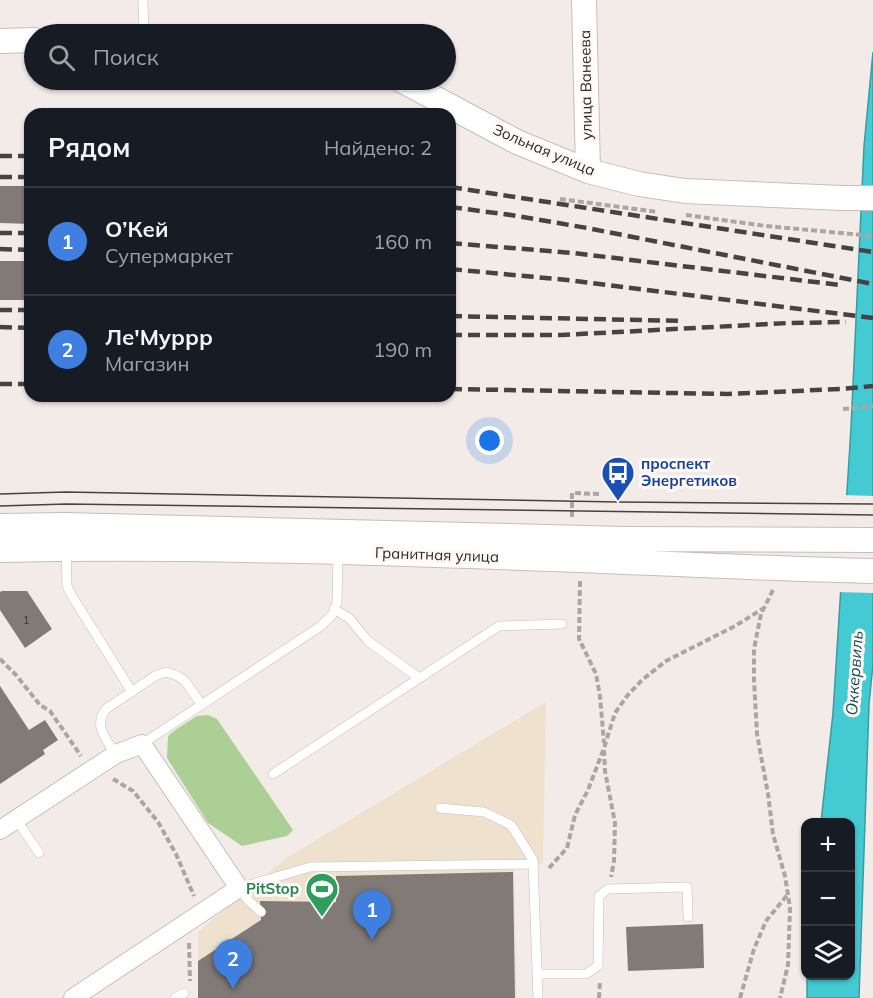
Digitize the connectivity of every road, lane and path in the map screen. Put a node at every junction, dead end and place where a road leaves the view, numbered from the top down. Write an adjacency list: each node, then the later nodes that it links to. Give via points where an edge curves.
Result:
1 (143, 0): 3 (lane)
2 (584, 0): 9 (street, улица Ванеева)
3 (144, 24)
4 (24, 40): 5 (street)
5 (0, 41)
6 (420, 90): 7 (street, Зольная улица)
7 (453, 108)
8 (456, 109): 9 (street, Зольная улица, via 517,142)
9 (588, 171): 10 (street, Зольная улица, via 685,190)
10 (873, 198)
11 (560, 199): 12 (path)
12 (660, 212)
13 (683, 215): 14 (path)
14 (873, 236)
15 (873, 406): 16 (path)
16 (843, 409)
17 (599, 494): 18 (path, via 572,493)
18 (572, 523)
19 (0, 526): 20 (street, Гранитная улица)
20 (873, 540)
21 (66, 548): 22 (street, Гранитная улица); 23 (street, Гранитная улица); 32 (lane, via 72,596)
22 (0, 550)
23 (338, 552): 26 (street, Гранитная улица, via 578,560); 28 (lane)
24 (873, 571): 26 (street, Гранитная улица)
25 (580, 575): 35 (path, via 579,639 596,674)
26 (776, 578): 27 (path)
27 (765, 608): 35 (path, via 666,661 642,680 615,713); 47 (path, via 754,649 757,734 773,834)
28 (334, 609): 31 (lane, via 349,618 368,641); 33 (lane, via 321,626)
29 (562, 624): 31 (lane, via 499,626)
30 (0, 659): 37 (path, via 40,705 50,711)
31 (420, 678): 38 (lane)
32 (132, 692): 33 (lane, via 166,672 185,681); 36 (lane, via 100,716 102,731)
33 (201, 704): 34 (lane)
34 (142, 744): 36 (street); 44 (street)
35 (604, 748): 45 (path, via 615,823 614,861); 46 (path, via 575,815 567,848)
36 (116, 754): 37 (street)
37 (93, 770): 40 (street); 49 (path, via 133,791 158,822)
38 (273, 774)
39 (440, 808): 43 (lane, via 484,812 511,825)
40 (16, 819): 41 (street); 42 (lane)
41 (0, 830)
42 (39, 853)
43 (534, 864): 44 (lane, via 310,867); 46 (lane)
44 (239, 888): 48 (lane); 49 (street)
45 (608, 889): 50 (lane, via 687,887); 53 (lane, via 599,896 598,966 586,974)
46 (535, 891): 53 (lane)
47 (789, 894): 58 (path, via 766,921); 59 (path, via 788,965)
48 (261, 912)
49 (201, 913): 55 (street)
50 (688, 917)
51 (189, 949): 52 (path)
52 (190, 963)
53 (537, 974): 57 (lane)
54 (184, 993): 56 (lane)
55 (73, 998)
56 (175, 998)
57 (538, 998)
58 (740, 998)
59 (780, 998)

